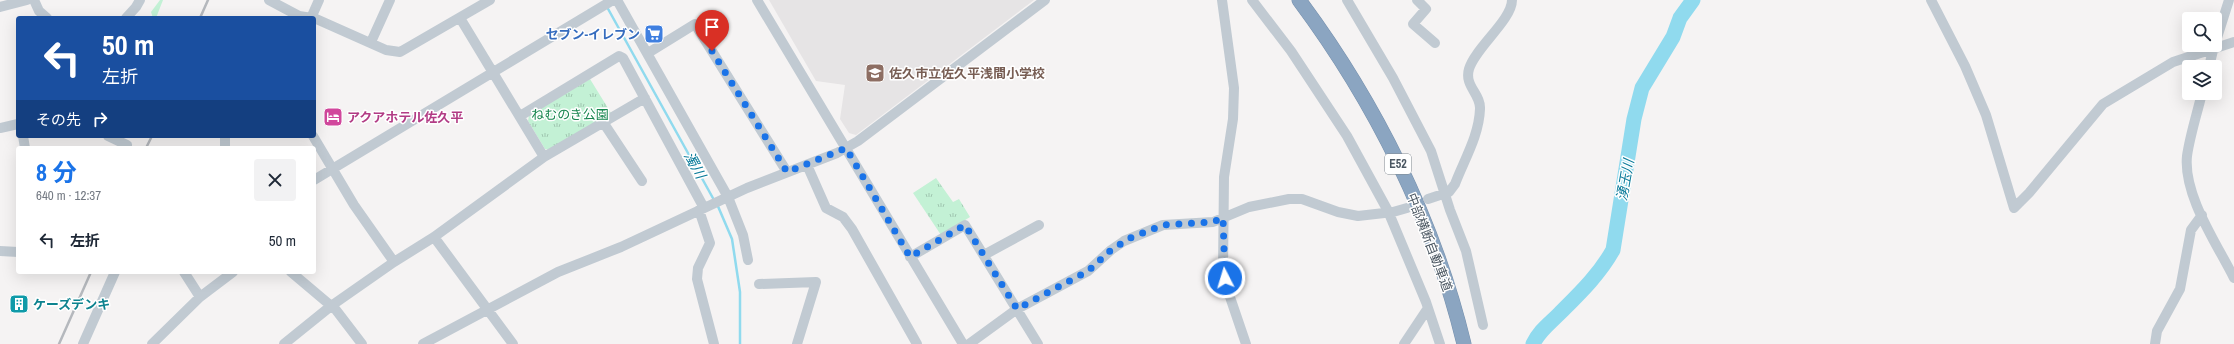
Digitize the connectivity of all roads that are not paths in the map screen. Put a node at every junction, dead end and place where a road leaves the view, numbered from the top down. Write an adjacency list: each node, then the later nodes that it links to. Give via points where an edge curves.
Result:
1 (28, 0): 20 (street)
2 (34, 0): 21 (street)
3 (140, 0): 22 (street)
4 (269, 0): 23 (street)
5 (319, 0): 24 (street)
6 (390, 0): 28 (street)
7 (490, 0): 25 (street)
8 (613, 0): 34 (street)
9 (617, 0): 33 (street)
10 (757, 0): 44 (street)
11 (1045, 0): 44 (street)
12 (1222, 0): 58 (street, via 1234,88 1224,177)
13 (1252, 0): 56 (street, via 1291,51 1347,136)
14 (1299, 0): 94 (highway, 中部横断自動車道 / E52, via 1346,67 1409,186 1444,273)
15 (1417, 0): 29 (street, via 1426,9 1413,24)
16 (1512, 0): 51 (street, via 1508,14 1494,30 1469,69 1468,80 1480,107 1479,123 1455,184 1449,192)
17 (1931, 0): 32 (street, via 1965,66 1986,115 2014,208 2103,104 2173,62)
18 (2230, 0): 27 (street)
19 (1350, 1): 51 (street, via 1430,151)
20 (0, 7)
21 (45, 16)
22 (128, 16)
23 (299, 16)
24 (313, 16)
25 (460, 18): 28 (street, via 400,52 386,50); 34 (street)
26 (316, 20): 28 (street)
27 (2222, 23)
28 (371, 42)
29 (1429, 42)
30 (2234, 42): 31 (street)
31 (2222, 44)
32 (2199, 52)
33 (648, 53): 48 (street, via 695,24); 52 (street)
34 (492, 72): 37 (street); 47 (street)
35 (645, 98): 37 (street, via 623,58 619,56); 38 (street); 54 (street)
36 (2200, 100): 57 (street, via 2187,157 2192,192)
37 (520, 116): 45 (street)
38 (603, 122): 45 (street); 50 (street)
39 (16, 124): 40 (street)
40 (0, 128)
41 (112, 138): 43 (street)
42 (314, 138): 47 (street)
43 (127, 146)
44 (846, 148): 46 (street); 64 (street)
45 (544, 157): 60 (street)
46 (807, 165): 48 (street); 87 (street, via 826,208 843,217 852,229)
47 (333, 168): 49 (street); 66 (street, via 354,205)
48 (787, 172): 52 (street)
49 (316, 179)
50 (642, 180)
51 (1444, 193): 53 (street); 78 (street, via 1464,244)
52 (726, 197): 54 (street); 65 (street, via 743,235)
53 (1428, 199)
54 (705, 208): 76 (street, via 621,247 558,272); 85 (street, via 710,242 698,268 697,285)
55 (1406, 208): 56 (street)
56 (1388, 211): 58 (street, via 1358,216 1302,199 1289,199 1249,207); 75 (street)
57 (2202, 216): 71 (street); 95 (street, via 2191,230 2180,289 2157,331)
58 (1223, 218): 77 (street, via 1212,222 1163,225 1130,238 1111,250 1088,271); 91 (street, via 1223,270)
59 (1039, 225): 63 (street)
60 (434, 237): 66 (street); 76 (street)
61 (0, 251): 62 (street)
62 (16, 252)
63 (984, 255): 64 (street, via 965,225); 77 (street)
64 (910, 257): 88 (street)
65 (748, 260)
66 (394, 262): 74 (street)
67 (114, 274): 79 (street)
68 (185, 274): 73 (street)
69 (230, 274): 73 (street)
70 (293, 274): 74 (street)
71 (2234, 278)
72 (760, 284): 86 (street, via 816,282)
73 (200, 297): 80 (street)
74 (331, 306): 81 (street); 82 (street)
75 (1428, 308): 92 (street); 93 (street)
76 (488, 309): 83 (street); 84 (street)
77 (1017, 309): 89 (street); 90 (street)
78 (1486, 318)
79 (83, 344)
80 (152, 344)
81 (284, 344)
82 (362, 344)
83 (423, 344)
84 (513, 344)
85 (714, 344)
86 (797, 344)
87 (917, 344)
88 (963, 344)
89 (969, 344)
90 (1038, 344)
91 (1246, 344)
92 (1404, 344)
93 (1440, 344)
94 (1464, 344)
95 (2155, 344)

